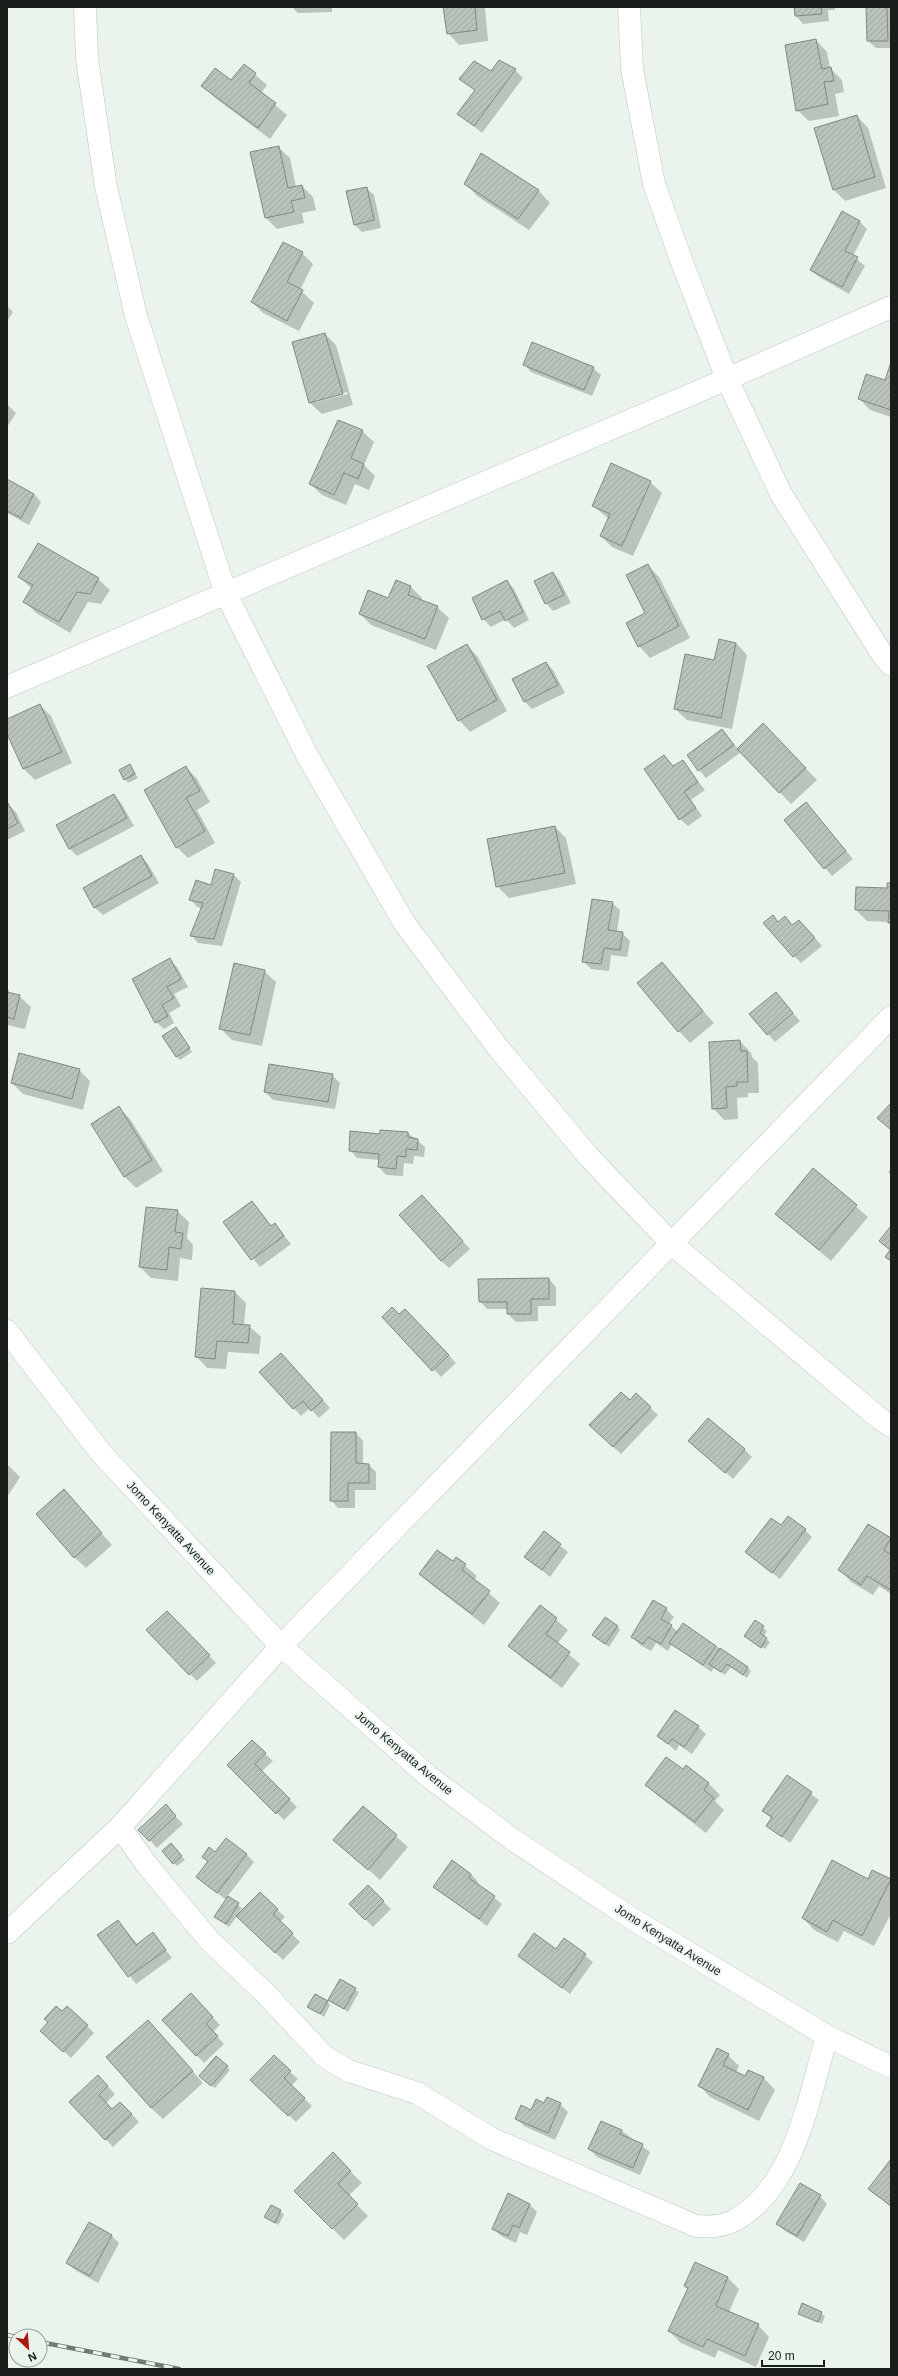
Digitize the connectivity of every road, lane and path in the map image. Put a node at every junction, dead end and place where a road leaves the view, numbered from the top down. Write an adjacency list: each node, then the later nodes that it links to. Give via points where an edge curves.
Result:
1 (85, 7): 5 (street, via 87,59 106,187 136,316)
2 (629, 7): 4 (street, via 632,69 654,184)
3 (891, 307): 4 (street)
4 (727, 379): 5 (street); 6 (street, via 781,494 882,654)
5 (226, 594): 7 (street); 9 (street, via 308,757 405,924 509,1061 589,1157)
6 (891, 664)
7 (7, 687)
8 (891, 1017): 9 (street)
9 (672, 1243): 11 (street); 12 (street)
10 (7, 1331): 12 (street, Jomo Kenyatta Avenue, via 101,1452)
11 (891, 1426)
12 (281, 1646): 13 (street); 15 (street, Jomo Kenyatta Avenue, via 428,1776 512,1839 634,1920)
13 (120, 1827): 14 (street); 15 (street, via 147,1865 209,1940 266,1994 324,2056 349,2071 417,2093 492,2139 696,2226 712,2227 734,2221 758,2203 776,2181 794,2147)
14 (7, 1933)
15 (827, 2036): 16 (street, Jomo Kenyatta Avenue)
16 (891, 2068)

